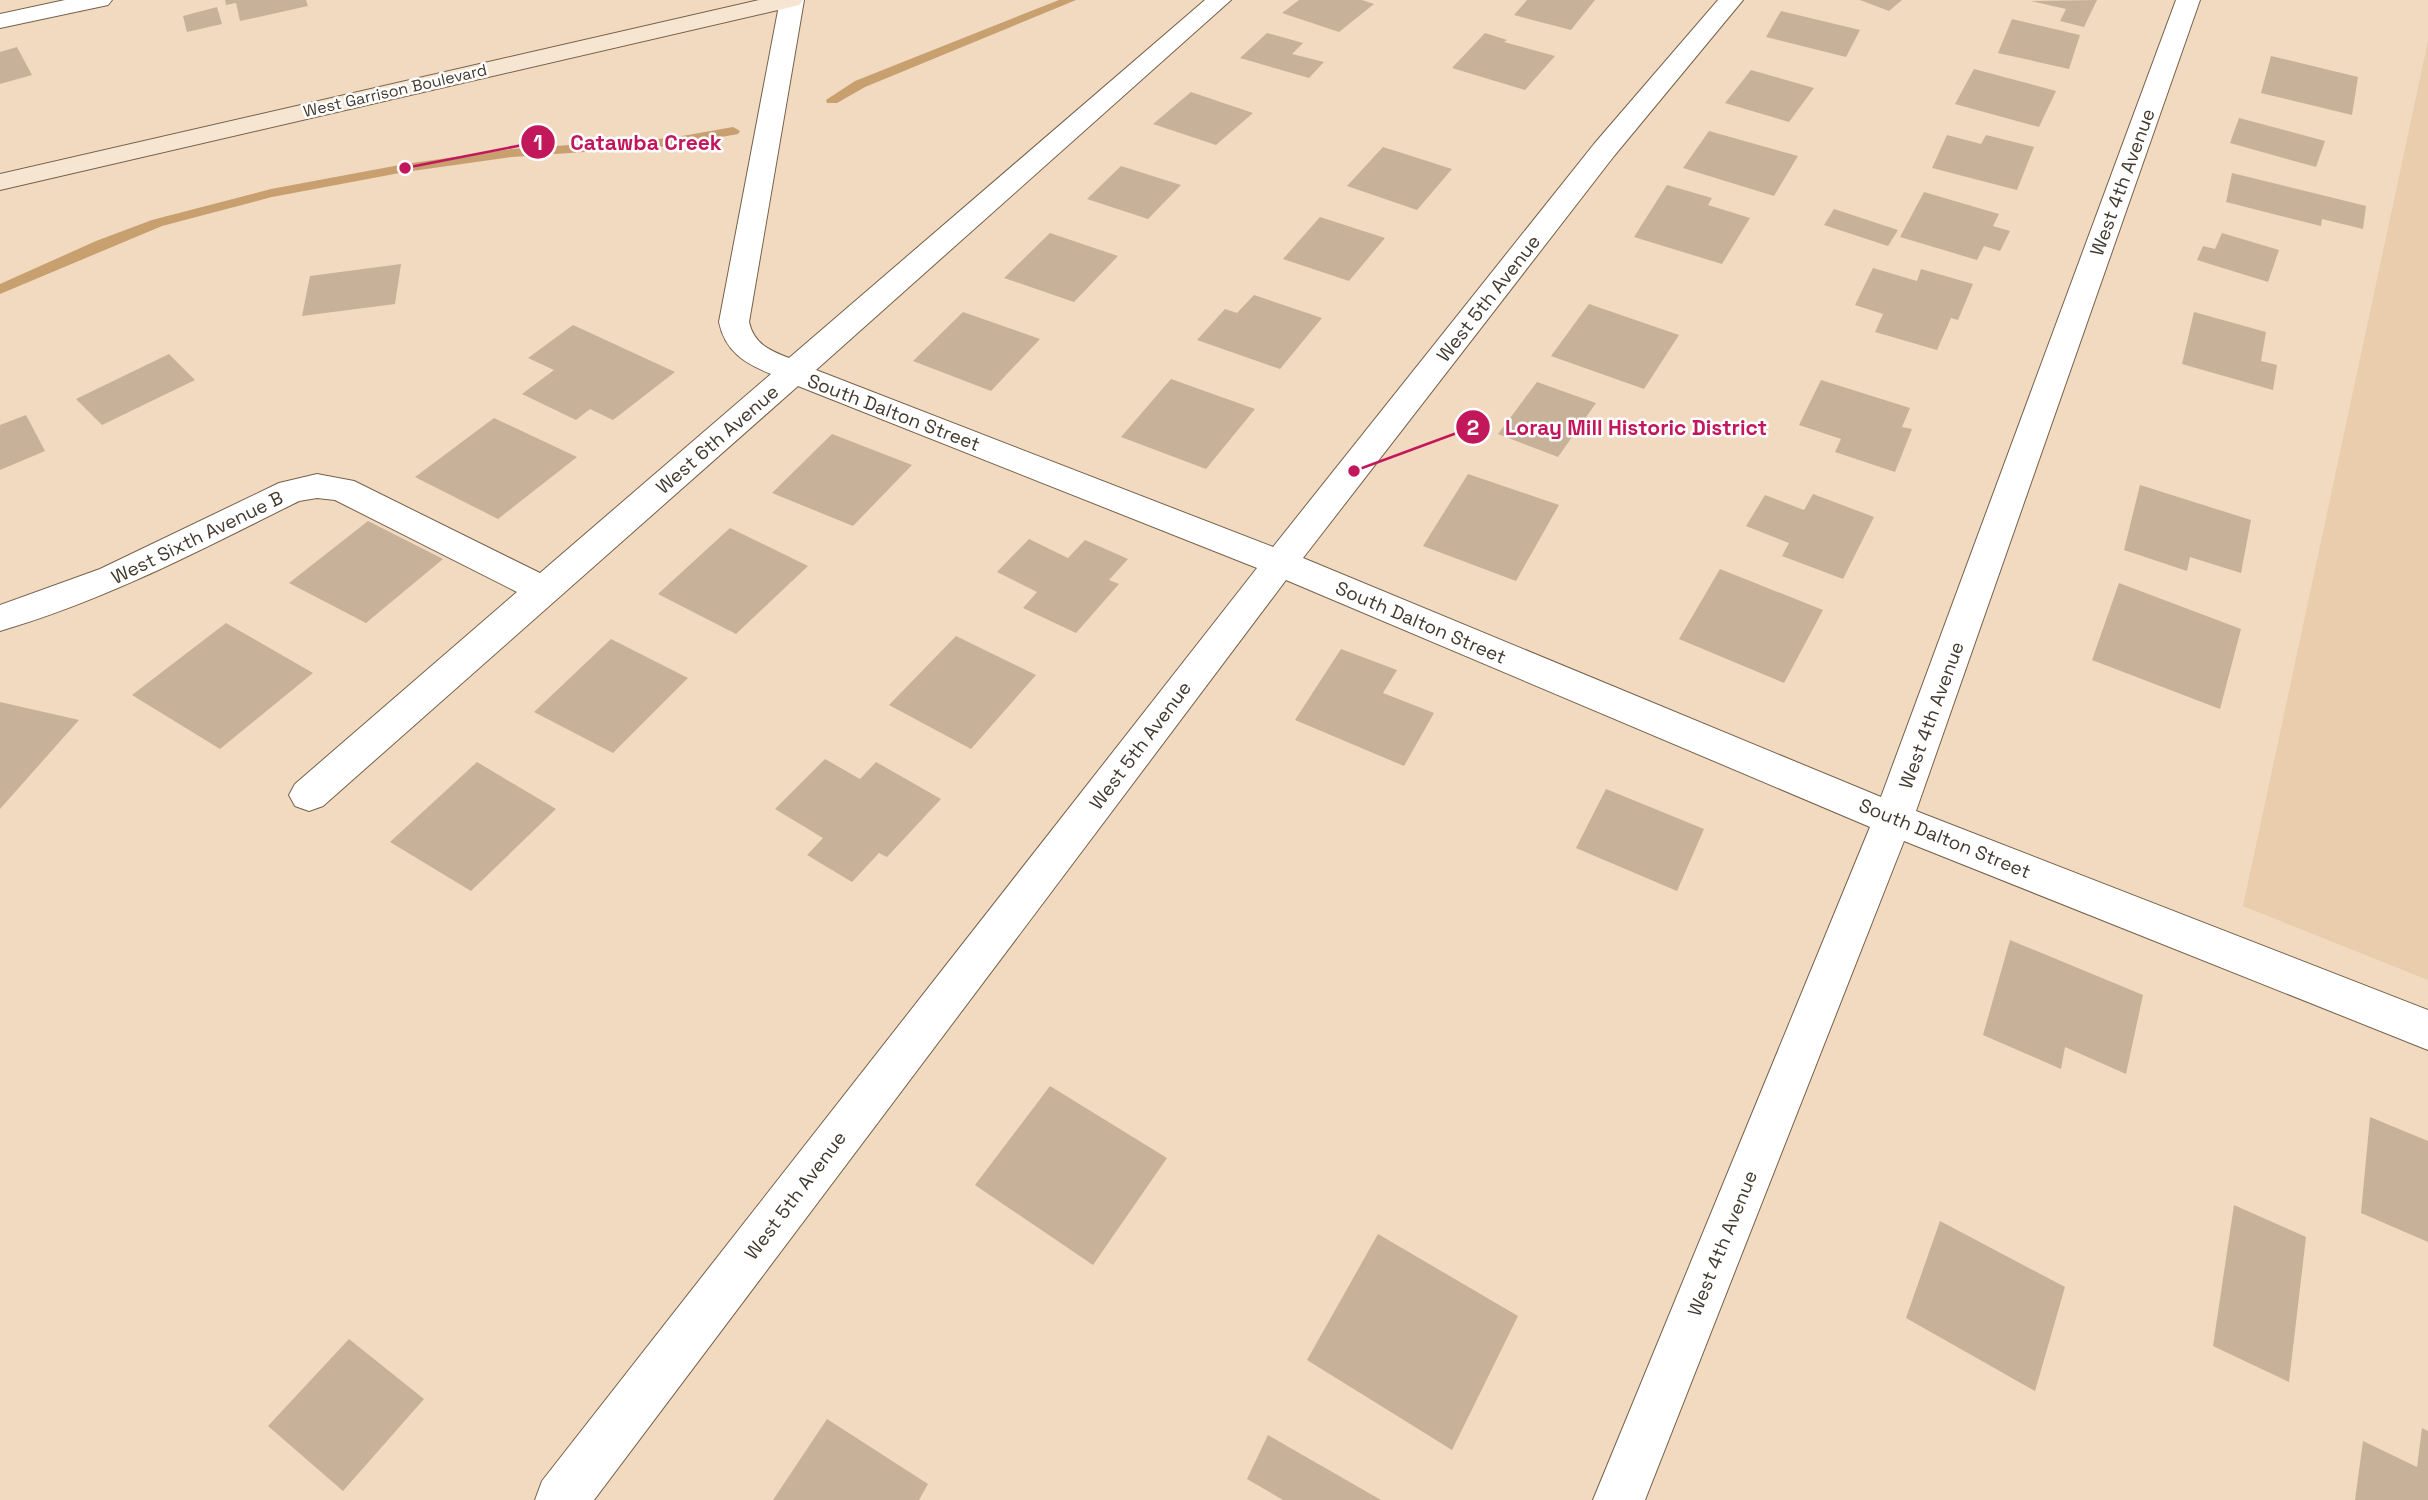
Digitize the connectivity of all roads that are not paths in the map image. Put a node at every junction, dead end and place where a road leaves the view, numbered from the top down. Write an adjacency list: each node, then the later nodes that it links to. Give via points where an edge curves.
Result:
1 (100, 0): 6 (street)
2 (791, 0): 7 (main road, West Garrison Boulevard); 8 (street, South Dalton Street, via 734,322 736,338 745,350)
3 (1219, 0): 8 (street, West 6th Avenue)
4 (1731, 0): 9 (street, West 5th Avenue, via 1604,150)
5 (2188, 0): 13 (street, West 4th Avenue)
6 (0, 21)
7 (0, 182)
8 (793, 372): 9 (street, South Dalton Street); 10 (street, West 6th Avenue)
9 (1280, 563): 13 (street, South Dalton Street); 15 (street, West 5th Avenue)
10 (544, 590): 11 (street, West Sixth Avenue B, via 342,489 317,486 291,491 104,583 47,606); 12 (street, West 6th Avenue)
11 (0, 618)
12 (309, 795)
13 (1894, 818): 14 (street, South Dalton Street); 16 (street, West 4th Avenue)
14 (2428, 1030)
15 (561, 1500)
16 (1619, 1500)

